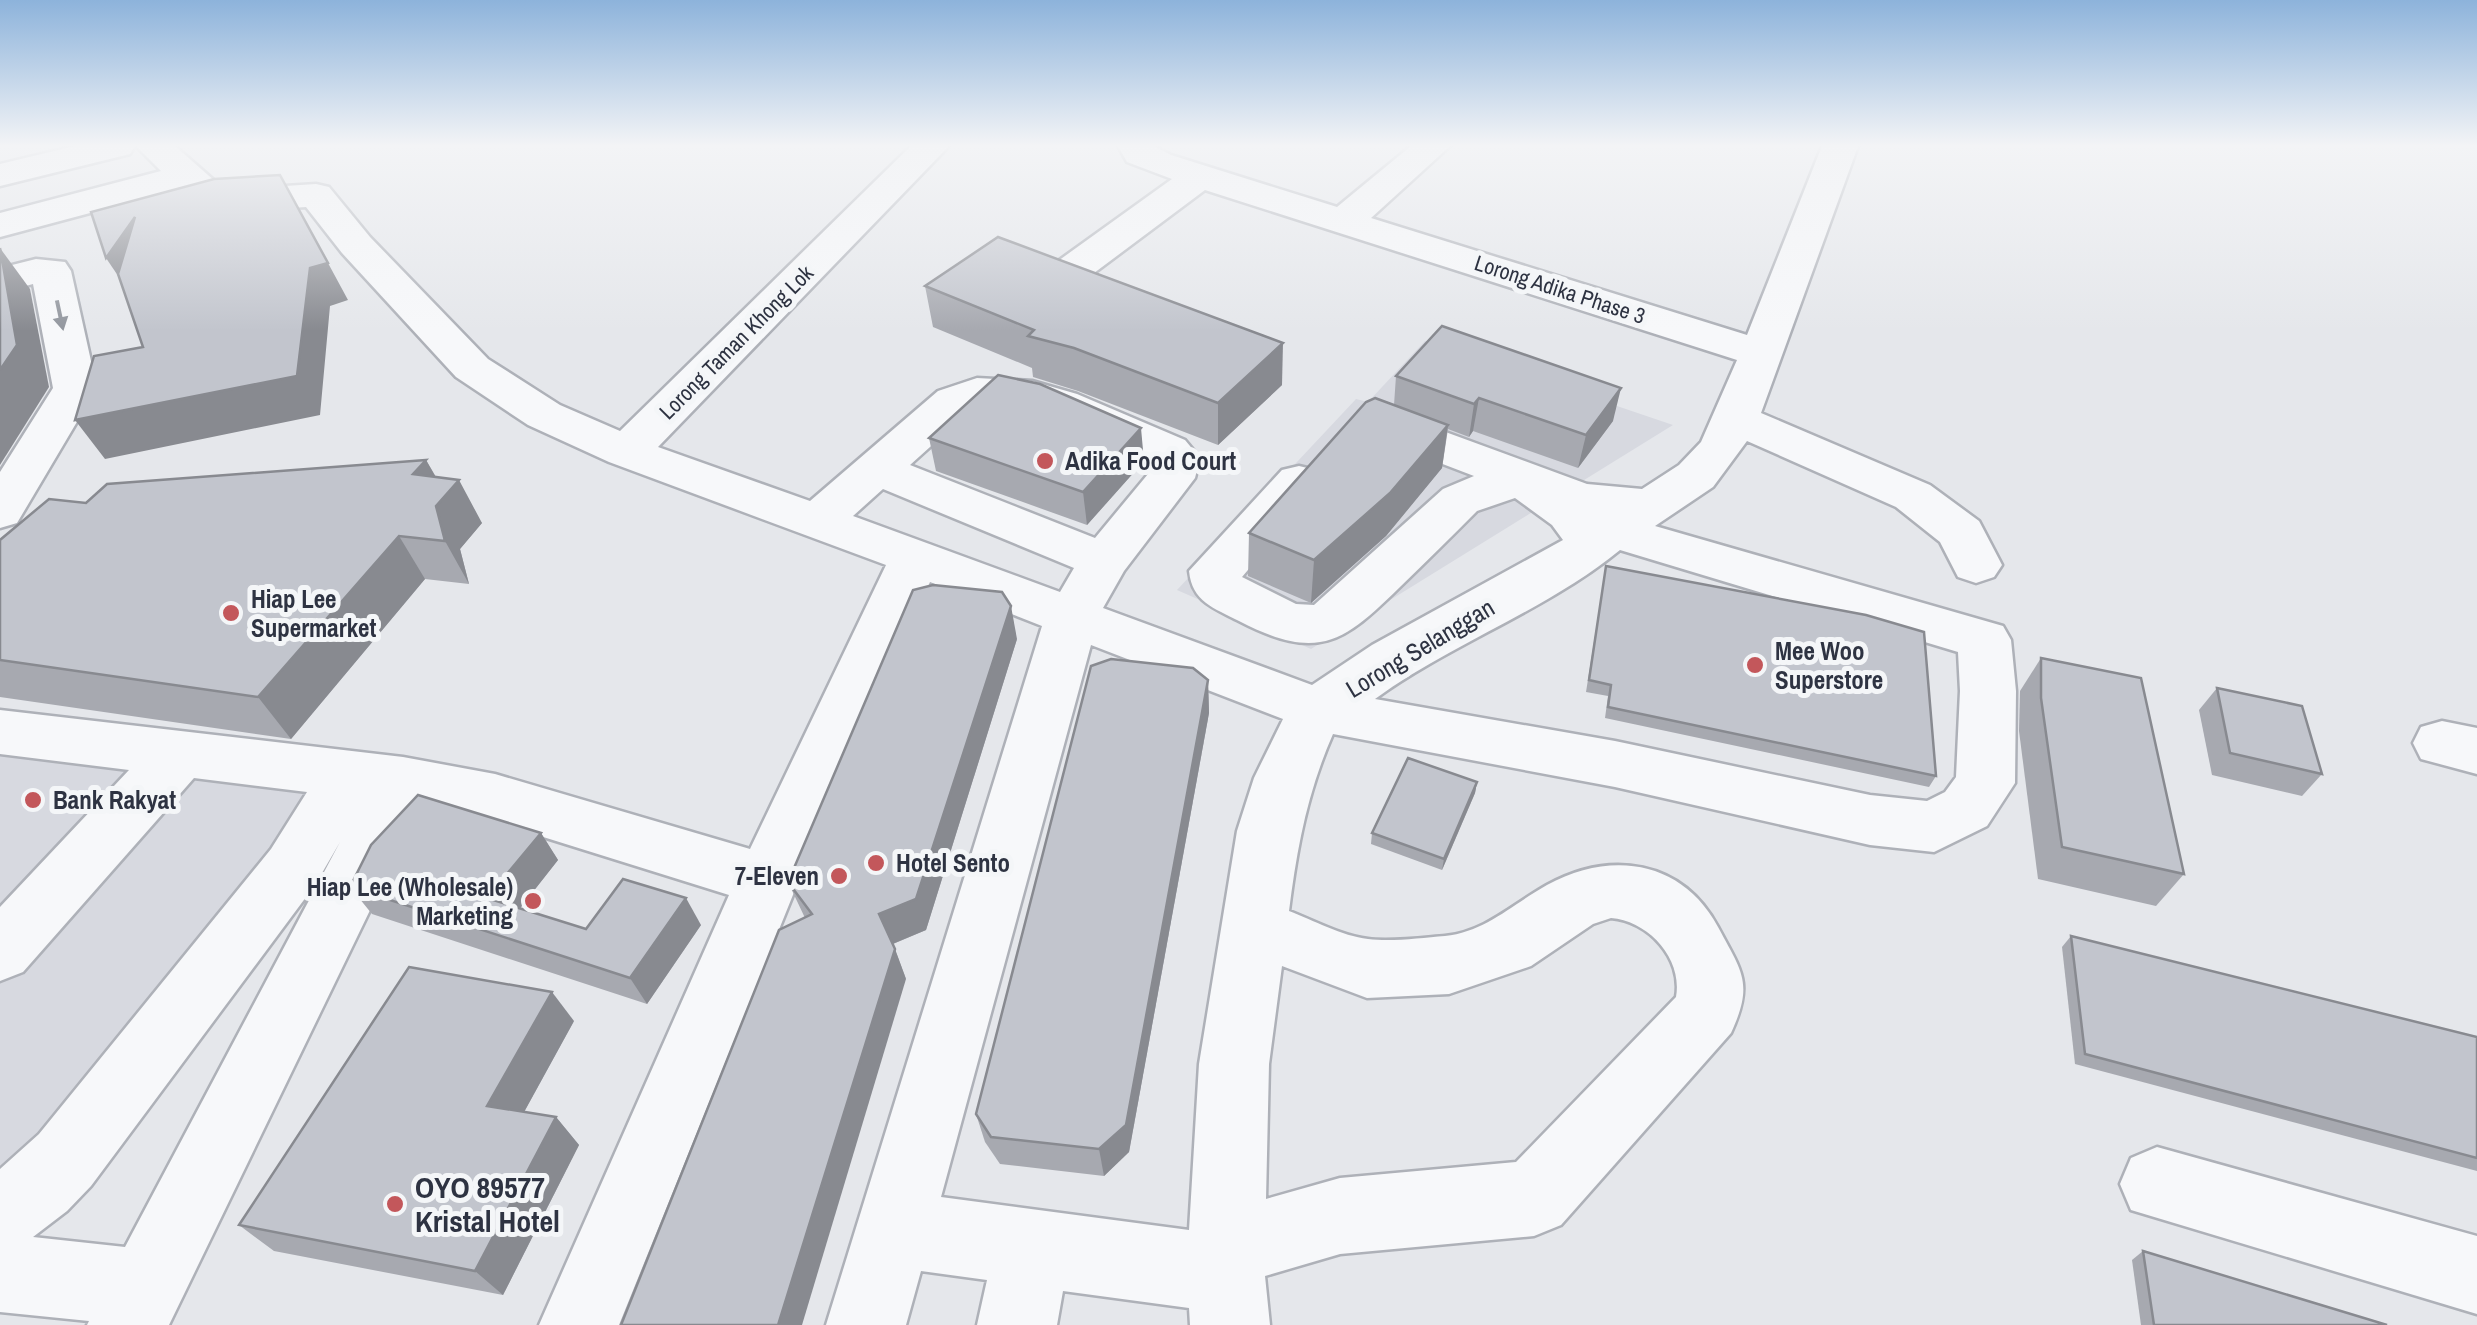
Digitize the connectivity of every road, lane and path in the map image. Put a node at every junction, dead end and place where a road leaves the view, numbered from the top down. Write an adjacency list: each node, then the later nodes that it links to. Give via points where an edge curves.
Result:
1 (48, 208): 9 (street)
2 (326, 208): 14 (street, via 472,368 544,415)
3 (869, 208): 14 (street, Lorong Taman Khong Lok)
4 (1157, 208): 10 (street)
5 (1305, 208): 8 (street, Lorong Adika Phase 3)
6 (1359, 208): 8 (street)
7 (1816, 208): 12 (street, Lorong Selanggan)
8 (1345, 220): 12 (street, Lorong Adika Phase 3)
9 (0, 226)
10 (1072, 270)
11 (0, 281): 17 (street, one-way to 17, via 51,271 75,383)
12 (1760, 353): 13 (street, Lorong Selanggan)
13 (1736, 419): 19 (street, Lorong Selanggan, via 1696,476); 22 (street, via 1913,496 1961,533)
14 (626, 452): 18 (street)
15 (877, 470): 18 (street); 21 (street); 21 (street, via 966,394 1012,389 1049,400 1176,458 1171,478)
16 (1524, 480): 16 (street, via 1375,422 1352,424 1215,571 1217,587 1303,627 1326,625 1460,500); 19 (street, via 1581,500); 19 (street, via 1570,514)
17 (0, 512)
18 (819, 520): 20 (street)
19 (1619, 528): 24 (street, Lorong Selanggan, via 1391,659); 24 (street, via 1984,640 1985,783 1966,809 1934,827 1870,820 1615,764)
20 (915, 557): 23 (street); 28 (street)
21 (1104, 561): 23 (street)
22 (1976, 565)
23 (1072, 616): 24 (street); 33 (street)
24 (1318, 710): 29 (street, Lorong Selanggan, via 1284,778 1268,831)
25 (0, 732): 26 (street)
26 (180, 754): 27 (street); 30 (street)
27 (376, 777): 28 (street, via 494,798); 32 (street, via 293,867 65,1160); 38 (street)
28 (767, 880): 39 (street)
29 (1256, 927): 37 (street, Lorong Selanggan, via 1234,1064); 37 (street, via 1368,968 1449,965 1508,946 1572,904 1611,891 1647,894 1682,922 1712,982 1707,1010 1534,1198 1340,1216)
30 (0, 952)
31 (2157, 1184): 36 (street)
32 (0, 1215)
33 (894, 1230): 34 (street); 40 (street)
34 (1033, 1248): 37 (street); 41 (street)
35 (0, 1273): 38 (street)
36 (2477, 1275)
37 (1228, 1283)
38 (136, 1306)
39 (579, 1325)
40 (866, 1325)
41 (1017, 1325)

